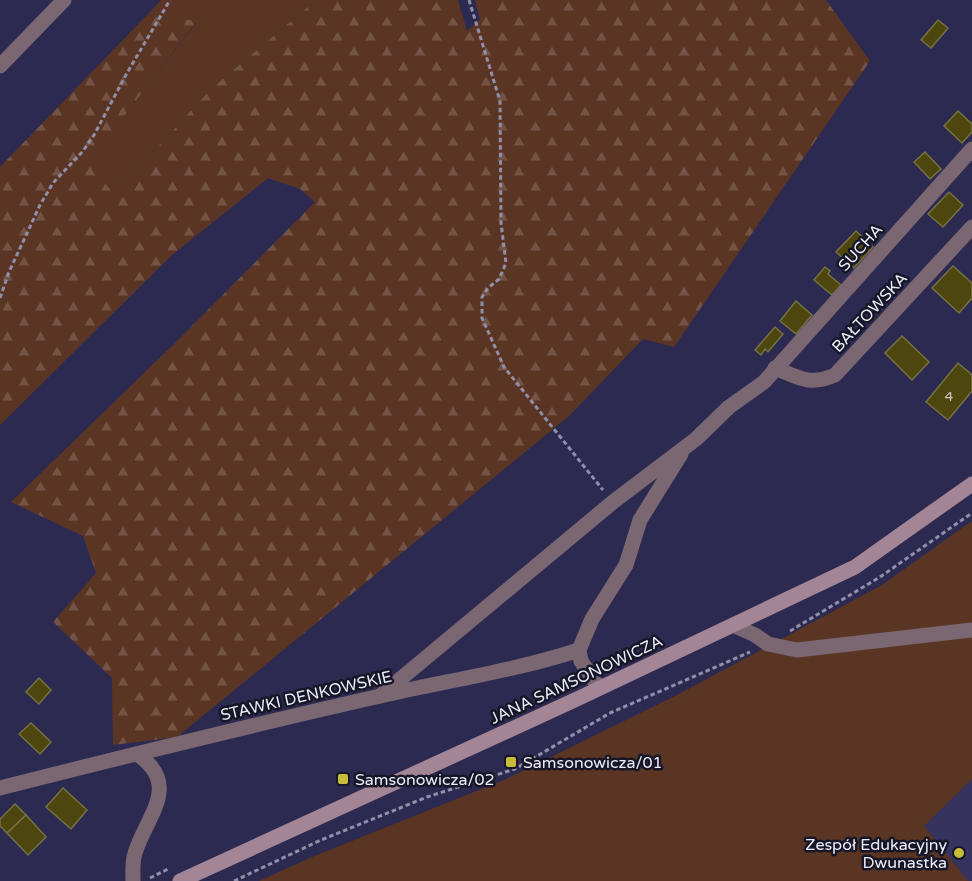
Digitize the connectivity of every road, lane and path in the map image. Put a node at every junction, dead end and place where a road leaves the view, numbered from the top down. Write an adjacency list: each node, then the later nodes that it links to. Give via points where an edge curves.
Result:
1 (64, 0): 4 (street)
2 (170, 0): 7 (path, via 94,135 53,183 40,205)
3 (469, 0): 11 (path, via 500,101 501,223 506,263 500,279 482,297 482,318 504,367)
4 (0, 66)
5 (972, 149): 8 (street, SUCHA)
6 (972, 227): 8 (street, BAŁTOWSKA, via 835,375 822,381 806,381)
7 (0, 298)
8 (775, 368): 9 (street, SUCHA, via 764,382 729,407)
9 (696, 439): 11 (street); 16 (street, via 680,456 640,520 626,565 592,619)
10 (972, 484): 13 (main road, JANA SAMSONOWICZA, via 855,567)
11 (614, 502): 18 (street)
12 (972, 513): 15 (path, via 880,577)
13 (735, 626): 15 (street); 17 (main road, JANA SAMSONOWICZA)
14 (972, 630): 15 (street, via 797,650)
15 (768, 645): 23 (path, via 610,713 515,769 427,797)
16 (579, 650): 17 (street, via 581,661); 18 (street, STAWKI DENKOWSKIE)
17 (599, 688): 22 (main road, JANA SAMSONOWICZA)
18 (380, 696): 19 (street, STAWKI DENKOWSKIE)
19 (136, 754): 20 (street, STAWKI DENKOWSKIE); 21 (street, via 149,762 160,787 158,803 134,854)
20 (0, 789)
21 (133, 881)
22 (180, 881)
23 (234, 881)

